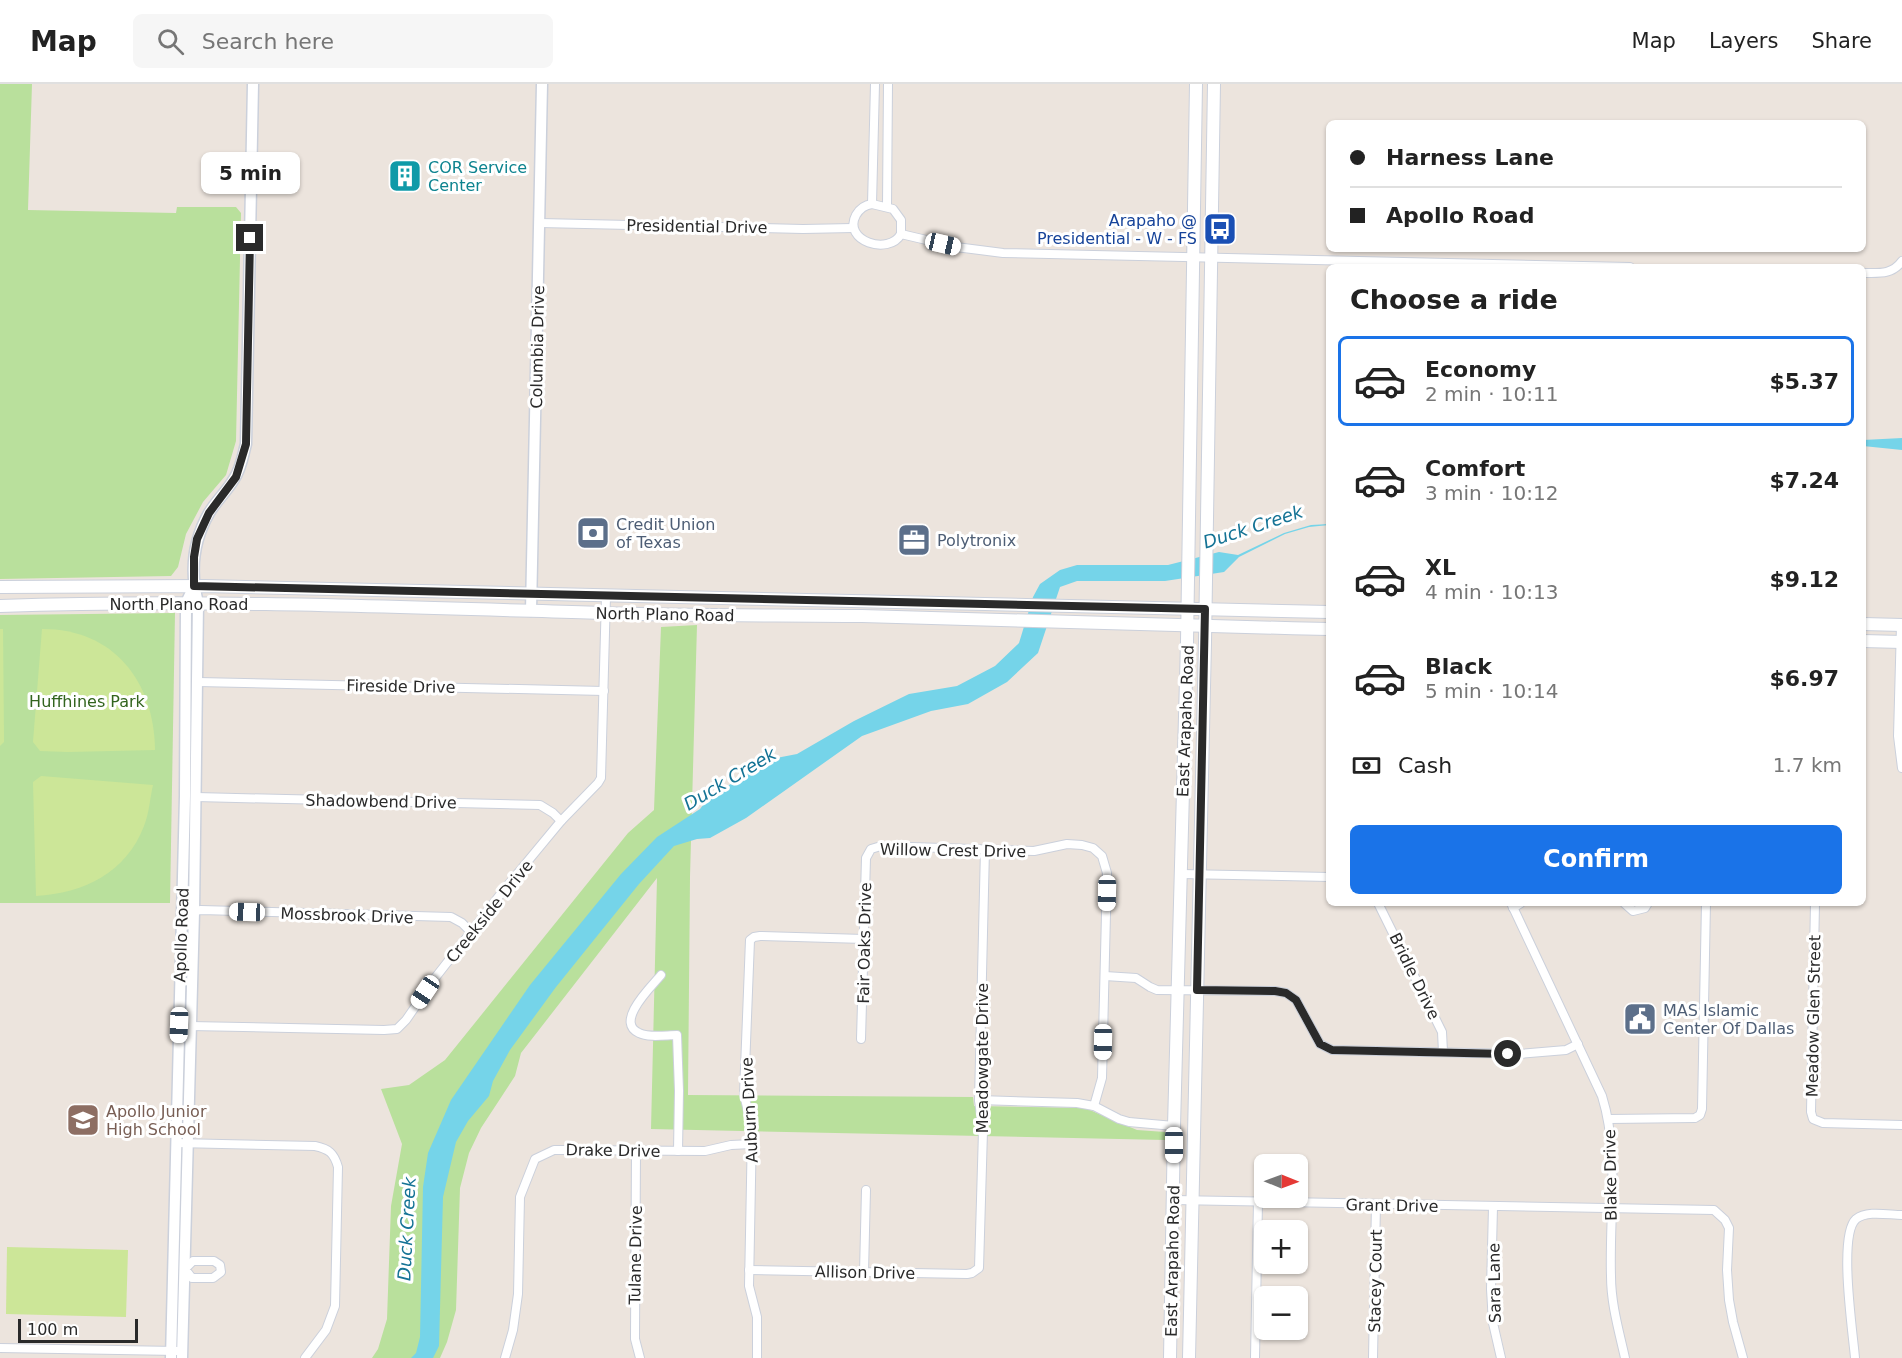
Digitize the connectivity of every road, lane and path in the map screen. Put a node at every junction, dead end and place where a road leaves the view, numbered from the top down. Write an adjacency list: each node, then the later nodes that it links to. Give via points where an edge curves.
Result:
1 (253, 84): 22 (street, Apollo Road, via 246,444 236,477 209,513 197,539)
2 (542, 84): 14 (street, Columbia Drive)
3 (875, 84): 7 (street)
4 (888, 84): 8 (street)
5 (1214, 84): 9 (main road, East Arapaho Road)
6 (1196, 90): 9 (main road, via 1204,120); 18 (main road, East Arapaho Road)
7 (874, 98): 8 (street); 10 (street)
8 (888, 98): 11 (street)
9 (1214, 137): 17 (main road, East Arapaho Road)
10 (873, 148): 11 (street); 12 (street)
11 (887, 148): 13 (street)
12 (872, 204): 13 (street); 15 (street, via 860,209)
13 (887, 206): 16 (street, via 900,220)
14 (540, 223): 15 (street, Presidential Drive); 25 (street, Columbia Drive)
15 (853, 228): 16 (street, via 860,239 879,245 893,244)
16 (901, 234): 18 (street, via 1003,253)
17 (1212, 257): 18 (street); 20 (street); 32 (main road, East Arapaho Road)
18 (1193, 258): 31 (main road, East Arapaho Road)
19 (1902, 261): 21 (street, via 1884,273)
20 (1505, 264)
21 (1866, 273)
22 (194, 586): 23 (main road, North Plano Road); 24 (main road, North Plano Road); 28 (street, Apollo Road)
23 (0, 587)
24 (346, 590): 25 (main road, North Plano Road); 30 (main road)
25 (531, 592): 26 (main road, North Plano Road); 33 (street, Columbia Drive)
26 (606, 596): 27 (main road, North Plano Road); 35 (street, Creekside Drive)
27 (702, 597): 31 (main road, North Plano Road); 36 (main road)
28 (192, 603): 29 (main road, North Plano Road); 30 (main road, North Plano Road); 44 (street, Apollo Road); 61 (street, Apollo Road)
29 (0, 606)
30 (345, 606): 33 (main road, North Plano Road)
31 (1187, 608): 32 (main road, North Plano Road); 39 (main road, East Arapaho Road)
32 (1205, 609): 34 (main road, North Plano Road); 40 (main road, East Arapaho Road)
33 (531, 611): 35 (main road, North Plano Road)
34 (1326, 612)
35 (605, 613): 36 (main road, North Plano Road); 45 (street, Creekside Drive)
36 (702, 615): 39 (main road, North Plano Road)
37 (1866, 624): 38 (main road)
38 (1902, 625): 43 (street)
39 (1187, 627): 40 (main road, North Plano Road); 51 (main road, East Arapaho Road)
40 (1205, 627): 41 (main road, North Plano Road); 52 (main road, East Arapaho Road)
41 (1326, 629)
42 (1866, 641): 43 (main road)
43 (1902, 642): 46 (street, via 1898,736)
44 (198, 682): 45 (street, Fireside Drive); 47 (street, Apollo Road)
45 (604, 691): 48 (street, Creekside Drive, via 601,778)
46 (1902, 768)
47 (196, 797): 48 (street, Shadowbend Drive, via 540,805); 60 (street, Apollo Road)
48 (561, 821): 62 (street, Creekside Drive)
49 (871, 849): 50 (street, Willow Crest Drive); 63 (street, Fair Oaks Drive, via 866,858)
50 (985, 849): 65 (street, Willow Crest Drive, via 1034,850 1067,844 1093,848 1102,856 1107,873); 74 (street, Meadowgate Drive)
51 (1181, 874): 52 (street); 66 (main road, East Arapaho Road)
52 (1199, 874): 53 (street); 67 (main road, East Arapaho Road)
53 (1326, 877)
54 (1379, 906): 71 (street, Bridle Drive, via 1442,1032)
55 (1515, 906): 70 (street, Blake Drive)
56 (1627, 906): 57 (street, via 1633,911)
57 (1646, 906)
58 (1706, 906): 76 (street, via 1700,1115 1658,1120)
59 (1815, 906): 77 (street, Meadow Glen Street, via 1813,1119 1823,1123)
60 (194, 912): 61 (street, Mossbrook Drive); 62 (street, Mossbrook Drive, via 451,917); 68 (street, Apollo Road)
61 (182, 914): 79 (street, Apollo Road)
62 (471, 932): 68 (street, Creekside Drive, via 397,1029)
63 (864, 939): 69 (street, Fair Oaks Drive); 80 (street, Auburn Drive, via 760,936 750,940 744,1094)
64 (661, 975): 82 (street, via 632,1011 630,1022 639,1033 677,1035)
65 (1105, 976): 66 (street, via 1136,978 1157,990); 75 (street, Willow Crest Drive, via 1102,1078)
66 (1179, 990): 67 (street); 73 (main road, East Arapaho Road)
67 (1197, 990): 71 (street, via 1286,993 1296,1000 1320,1044 1332,1050); 72 (main road, East Arapaho Road)
68 (190, 1026): 79 (street, Apollo Road)
69 (861, 1039)
70 (1578, 1044): 71 (street, via 1550,1053); 76 (street, Blake Drive)
71 (1443, 1052)
72 (1195, 1065): 73 (main road); 85 (main road, East Arapaho Road)
73 (1175, 1082): 78 (main road, East Arapaho Road)
74 (979, 1100): 75 (street, via 1077,1102); 93 (street, Meadowgate Drive, via 983,1131)
75 (1094, 1106): 78 (street, via 1129,1122)
76 (1609, 1119): 91 (street, Blake Drive)
77 (1902, 1125)
78 (1174, 1126): 84 (main road, East Arapaho Road)
79 (182, 1143): 94 (street, Apollo Road); 95 (street, Apollo Road); 100 (street, via 315,1146 328,1149 335,1158 335,1306 326,1330)
80 (752, 1144): 82 (street, Drake Drive); 96 (street, Auburn Drive)
81 (636, 1150): 82 (street, Drake Drive); 101 (street, Drake Drive, via 561,1149 535,1159 520,1197 518,1294); 102 (street, Tulane Drive, via 635,1339)
82 (678, 1151)
83 (866, 1190): 97 (street)
84 (1174, 1200): 85 (street, Grant Drive); 104 (main road, East Arapaho Road)
85 (1193, 1201): 86 (street, Grant Drive); 105 (main road, East Arapaho Road)
86 (1254, 1202)
87 (1308, 1203): 88 (street, Grant Drive)
88 (1376, 1204): 89 (street, Grant Drive); 107 (street, Stacey Court)
89 (1493, 1207): 91 (street, Grant Drive); 108 (street, Sara Lane, via 1493,1323)
90 (1258, 1208): 106 (street)
91 (1611, 1209): 109 (street, Blake Drive, via 1614,1313); 110 (street, Grant Drive, via 1714,1210 1725,1220 1729,1228 1729,1300)
92 (1902, 1215): 111 (street, via 1869,1214 1856,1219 1848,1232 1847,1266)
93 (979, 1268): 97 (street, Allison Drive, via 972,1274)
94 (173, 1269): 95 (street); 99 (street, Apollo Road)
95 (185, 1269): 99 (street, Apollo Road)
96 (749, 1270): 97 (street, Allison Drive); 103 (street, Auburn Drive, via 749,1286 758,1317)
97 (864, 1272)
98 (0, 1348): 99 (street)
99 (177, 1354)
100 (305, 1358)
101 (505, 1358)
102 (640, 1358)
103 (757, 1358)
104 (1170, 1358)
105 (1189, 1358)
106 (1255, 1358)
107 (1373, 1358)
108 (1501, 1358)
109 (1626, 1358)
110 (1743, 1358)
111 (1856, 1358)

